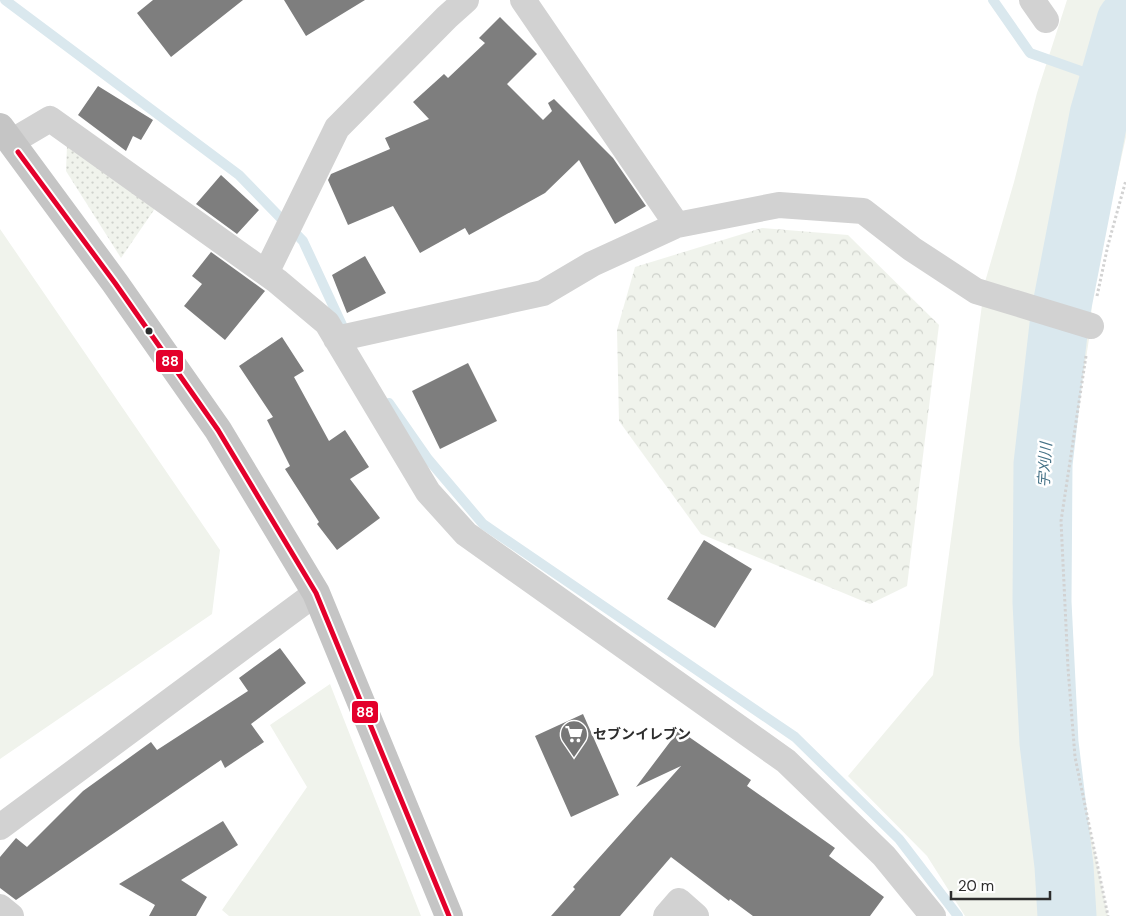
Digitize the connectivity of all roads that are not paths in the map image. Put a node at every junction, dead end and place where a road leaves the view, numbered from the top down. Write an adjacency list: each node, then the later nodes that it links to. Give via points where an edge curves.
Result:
1 (523, 0): 4 (street)
2 (449, 6): 5 (street, via 337,128)
3 (6, 135): 5 (street, via 50,119); 8 (main road, via 218,430)
4 (677, 225): 6 (street, via 779,205 863,211 912,249 976,291); 7 (street, via 592,264 543,293)
5 (266, 273): 7 (street, via 327,324)
6 (1091, 326)
7 (336, 339): 15 (street, via 428,492 466,534 786,761 884,856)
8 (316, 593): 9 (street); 12 (main road)
9 (0, 827)
10 (0, 907): 11 (street)
11 (11, 916)
12 (449, 916)
13 (666, 916): 14 (street, via 679,901)
14 (696, 916)
15 (933, 916)

